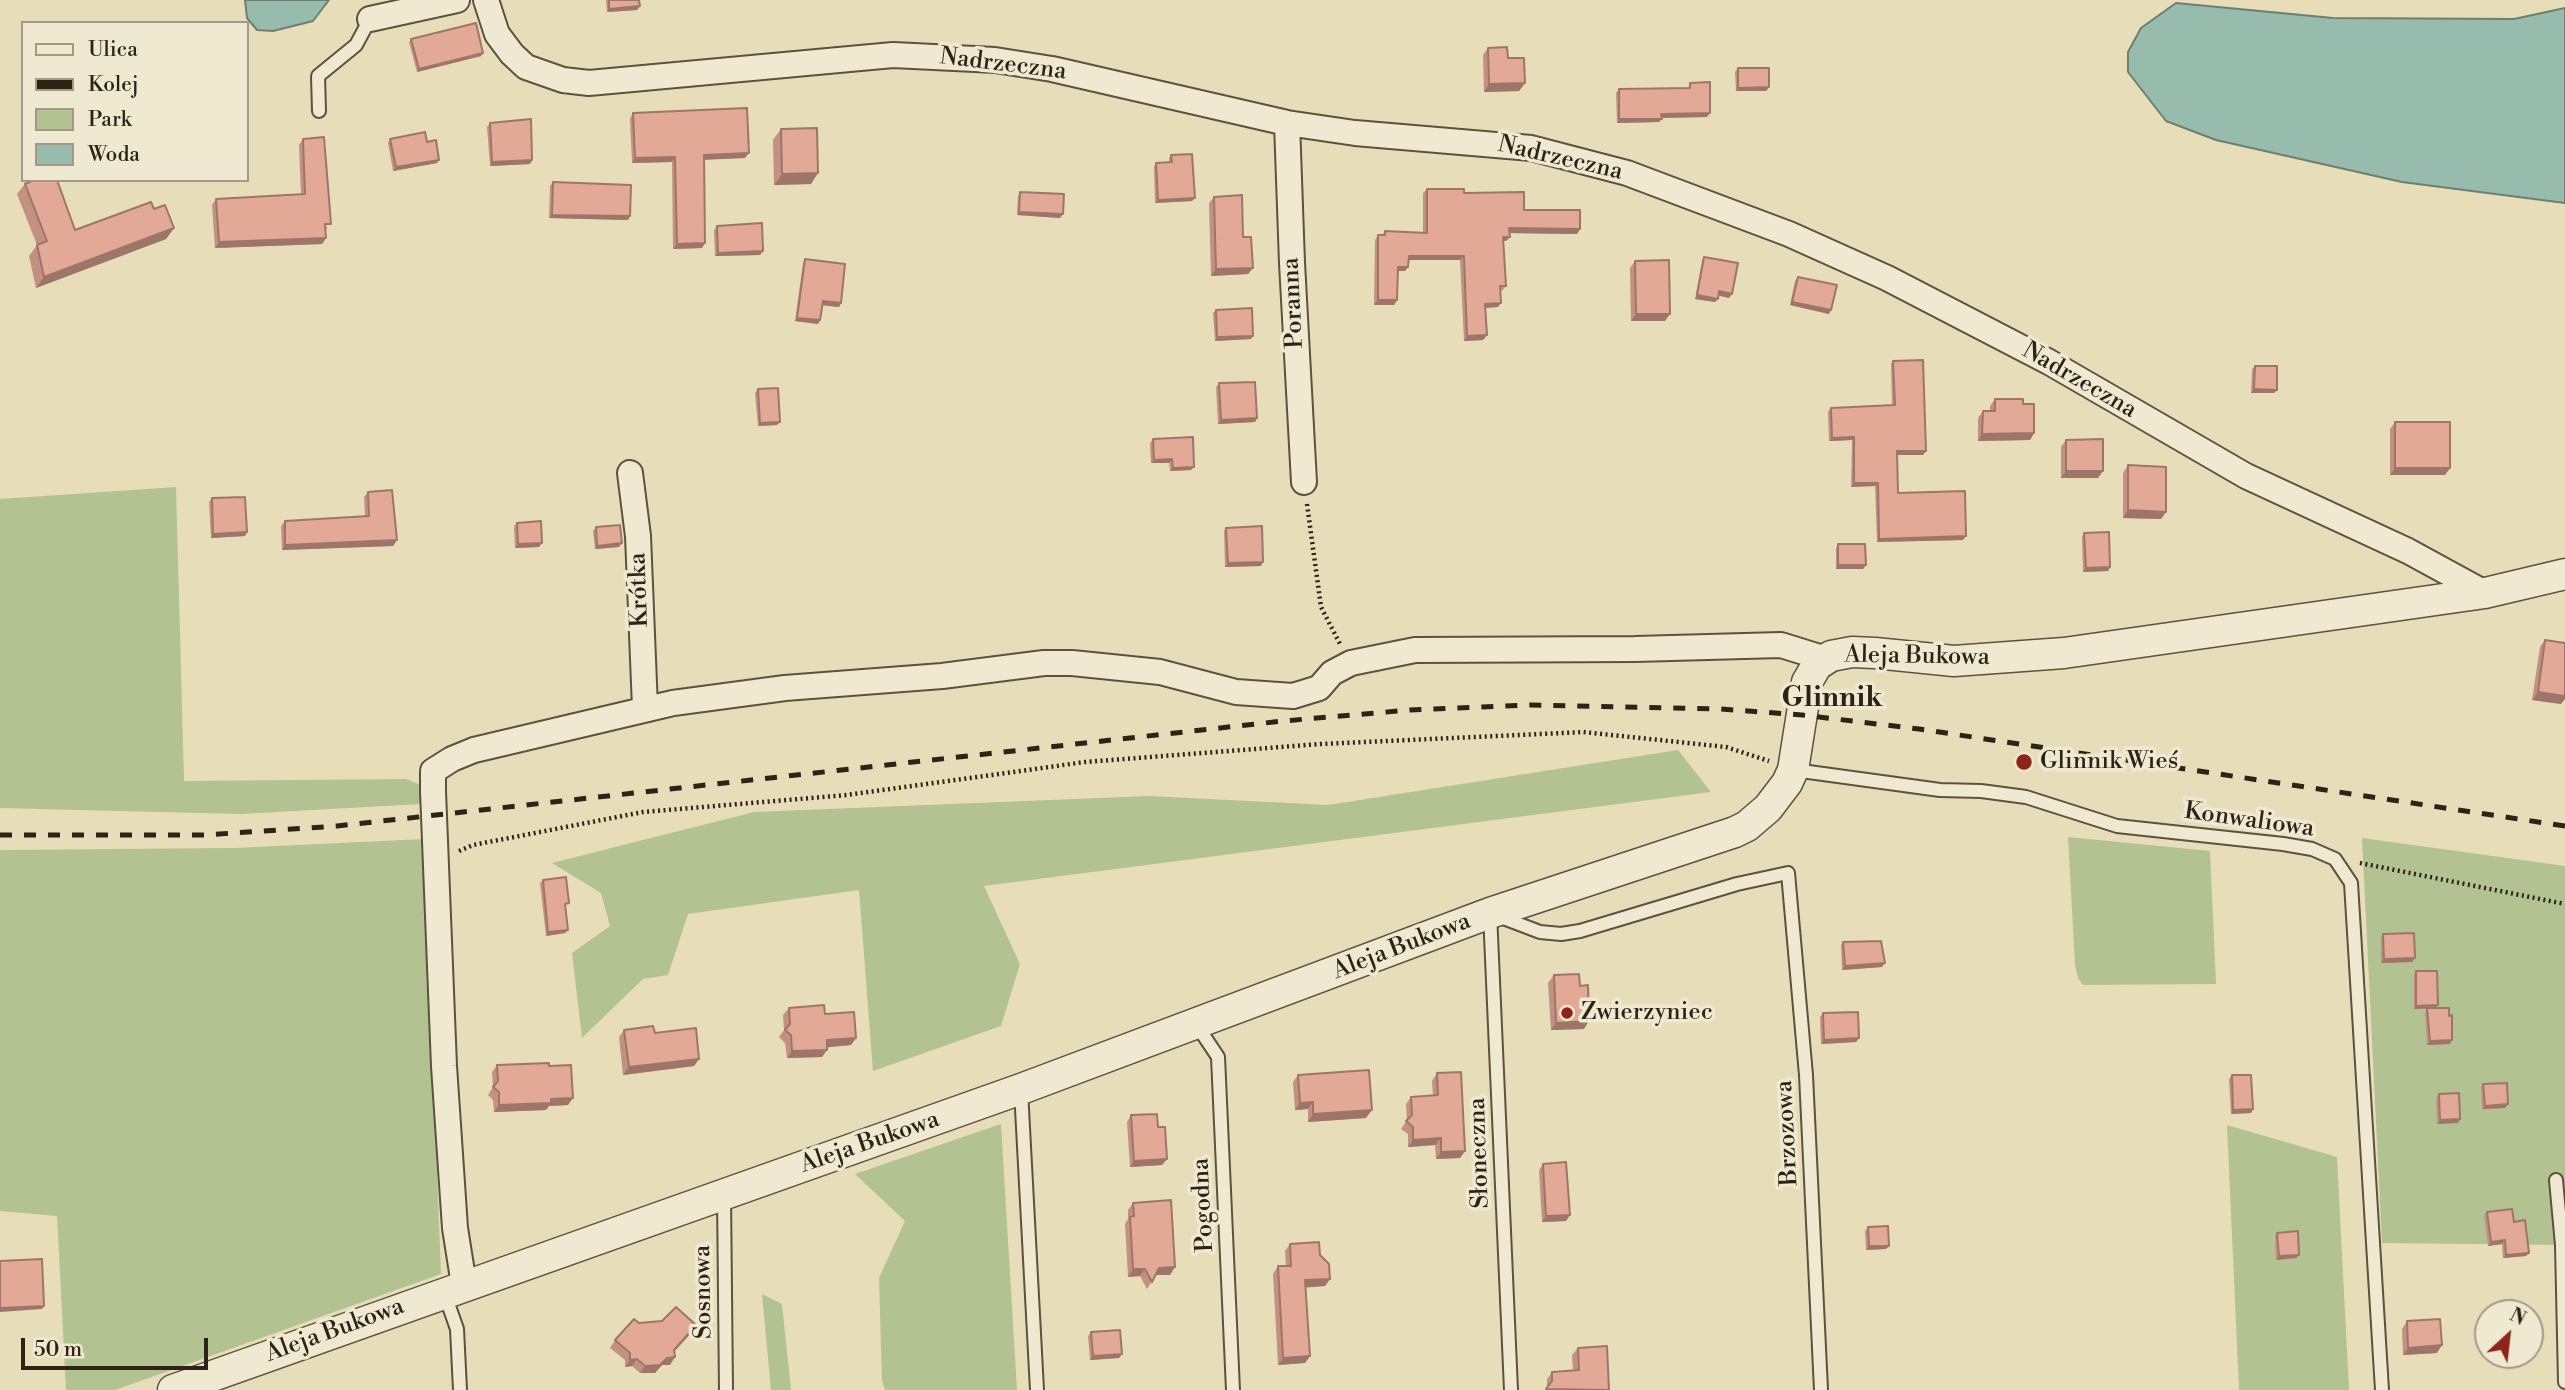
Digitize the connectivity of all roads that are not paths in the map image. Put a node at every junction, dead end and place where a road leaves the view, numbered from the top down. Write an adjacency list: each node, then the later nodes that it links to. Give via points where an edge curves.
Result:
1 (457, 0): 3 (street)
2 (479, 2): 5 (street, Nadrzeczna, via 497,34 526,67 543,75 589,83 893,55 995,60)
3 (370, 19): 4 (lane, via 356,45 318,76)
4 (319, 111)
5 (1287, 123): 7 (street, Poranna); 9 (street, Nadrzeczna, via 1531,148 1627,173 1789,234 1962,315 2246,476 2408,551)
6 (630, 473): 11 (street, Krótka, via 638,536)
7 (1304, 482)
8 (2565, 574): 9 (street, Aleja Bukowa)
9 (2485, 593): 10 (street, Aleja Bukowa, via 2032,657 1954,661 1852,652)
10 (1826, 659): 11 (street, via 1782,645 1415,650 1350,663 1332,673 1319,688 1293,696 1237,692 1160,672 1044,663 785,688); 12 (street, Aleja Bukowa, via 1808,682)
11 (645, 708): 18 (street, via 474,750 433,771)
12 (1793, 769): 13 (street, Aleja Bukowa, via 1768,808 1735,832); 27 (lane, Konwaliowa, via 1940,790 2026,796 2117,826 2283,844 2335,859 2351,883)
13 (1490, 913): 14 (street, Aleja Bukowa); 25 (lane, Słoneczna); 26 (lane, Brzozowa, via 1540,932 1561,934 1788,873 1806,1075)
14 (1196, 1024): 15 (street, Aleja Bukowa); 24 (lane, Pogodna, via 1218,1057)
15 (1021, 1089): 17 (street, Aleja Bukowa); 23 (lane)
16 (2556, 1180): 19 (lane)
17 (724, 1194): 18 (street, Aleja Bukowa); 22 (lane, Sosnowa)
18 (454, 1289): 20 (street, Aleja Bukowa); 21 (lane)
19 (2565, 1382)
20 (173, 1390)
21 (460, 1390)
22 (726, 1390)
23 (1037, 1390)
24 (1233, 1390)
25 (1511, 1390)
26 (1821, 1390)
27 (2382, 1390)

